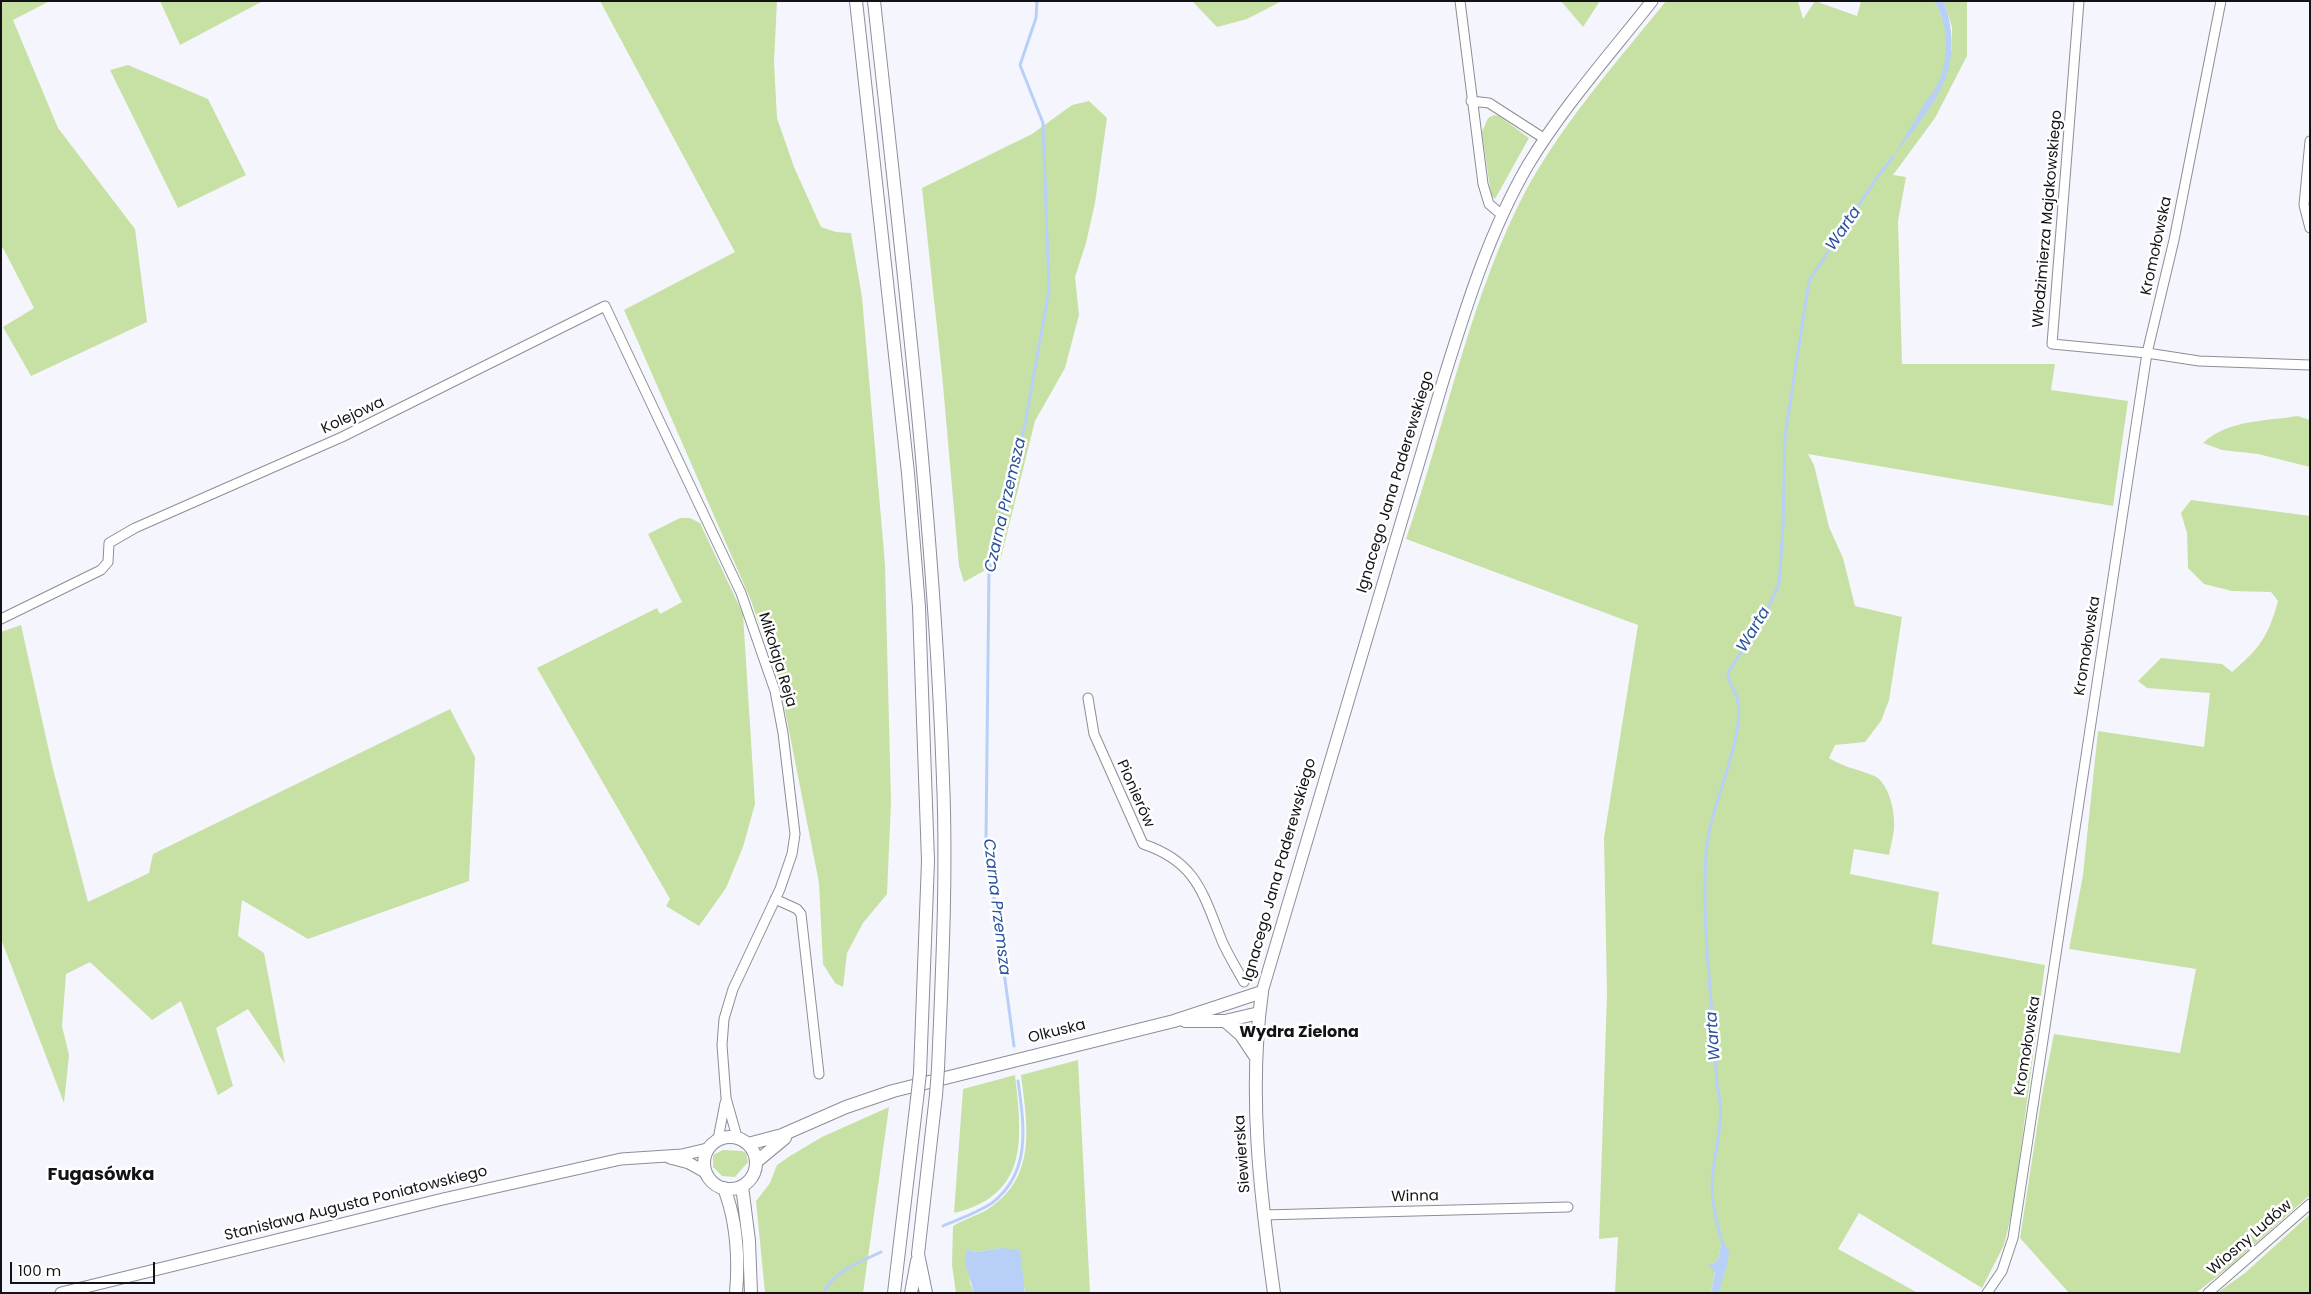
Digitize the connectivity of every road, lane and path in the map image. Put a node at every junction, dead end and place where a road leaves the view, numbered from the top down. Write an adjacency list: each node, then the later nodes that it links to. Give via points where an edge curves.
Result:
1 (856, 1): 43 (main road, bridge, via 908,473 920,626 928,861 920,1073)
2 (874, 1): 39 (main road, bridge, via 930,548 943,781 944,883 938,1069)
3 (1460, 1): 7 (street)
4 (1652, 1): 8 (main road, Ignacego Jana Paderewskiego)
5 (2079, 1): 13 (street, Włodzimierza Majakowskiego, via 2052,344)
6 (2221, 1): 13 (street, Kromołowska, via 2174,240)
7 (1471, 101): 8 (street, via 1489,103); 10 (street, via 1486,198)
8 (1545, 139): 10 (main road, Ignacego Jana Paderewskiego)
9 (2310, 141): 11 (street, via 2304,205)
10 (1502, 215): 20 (main road, Ignacego Jana Paderewskiego, via 1451,355)
11 (2310, 228)
12 (605, 306): 16 (street, Kolejowa, via 342,437 135,528 109,543 108,562 101,570); 18 (street, Mikołaja Reja, via 741,593 775,691 796,834)
13 (2147, 353): 15 (street, via 2199,360); 47 (street, Kromołowska, via 2013,1238 2002,1271)
14 (2310, 360): 15 (street)
15 (2310, 364)
16 (1, 620)
17 (1088, 698): 19 (street, Pionierów, via 1094,734 1143,844 1177,860 1194,879)
18 (775, 899): 25 (street, via 801,914); 26 (street, Mikołaja Reja, via 727,1005 722,1045)
19 (1244, 982)
20 (1262, 992): 21 (main road, Ignacego Jana Paderewskiego); 22 (main road, Olkuska)
21 (1259, 1013): 23 (main road, Olkuska); 24 (main road, Siewierska)
22 (1174, 1021): 23 (main road, Olkuska); 27 (main road, Olkuska, via 910,1087 846,1107)
23 (1224, 1021): 24 (main road, via 1241,1035)
24 (1255, 1056): 38 (main road, Siewierska)
25 (819, 1074)
26 (726, 1098): 28 (street, Mikołaja Reja); 29 (street, Mikołaja Reja)
27 (799, 1128): 29 (main road, via 764,1141); 32 (main road)
28 (718, 1140): 29 (main road, via 729,1136); 30 (main road)
29 (743, 1140): 32 (main road, via 755,1154)
30 (707, 1149): 31 (main road, Stanisława Augusta Poniatowskiego); 33 (main road)
31 (661, 1156): 33 (main road, Stanisława Augusta Poniatowskiego); 40 (main road, Stanisława Augusta Poniatowskiego, via 622,1159 443,1199)
32 (756, 1162): 34 (main road, via 751,1180)
33 (705, 1172): 35 (main road, via 711,1182)
34 (742, 1186): 35 (main road); 42 (main road)
35 (724, 1188): 41 (main road, via 737,1244)
36 (2310, 1204): 48 (street, Wiosny Ludów)
37 (1568, 1207): 38 (street, Winna)
38 (1263, 1215): 46 (main road, Siewierska)
39 (918, 1254): 44 (main road); 45 (main road)
40 (61, 1293)
41 (736, 1293)
42 (751, 1293)
43 (894, 1293)
44 (911, 1293)
45 (926, 1293)
46 (1274, 1293)
47 (1987, 1293)
48 (2208, 1293)

